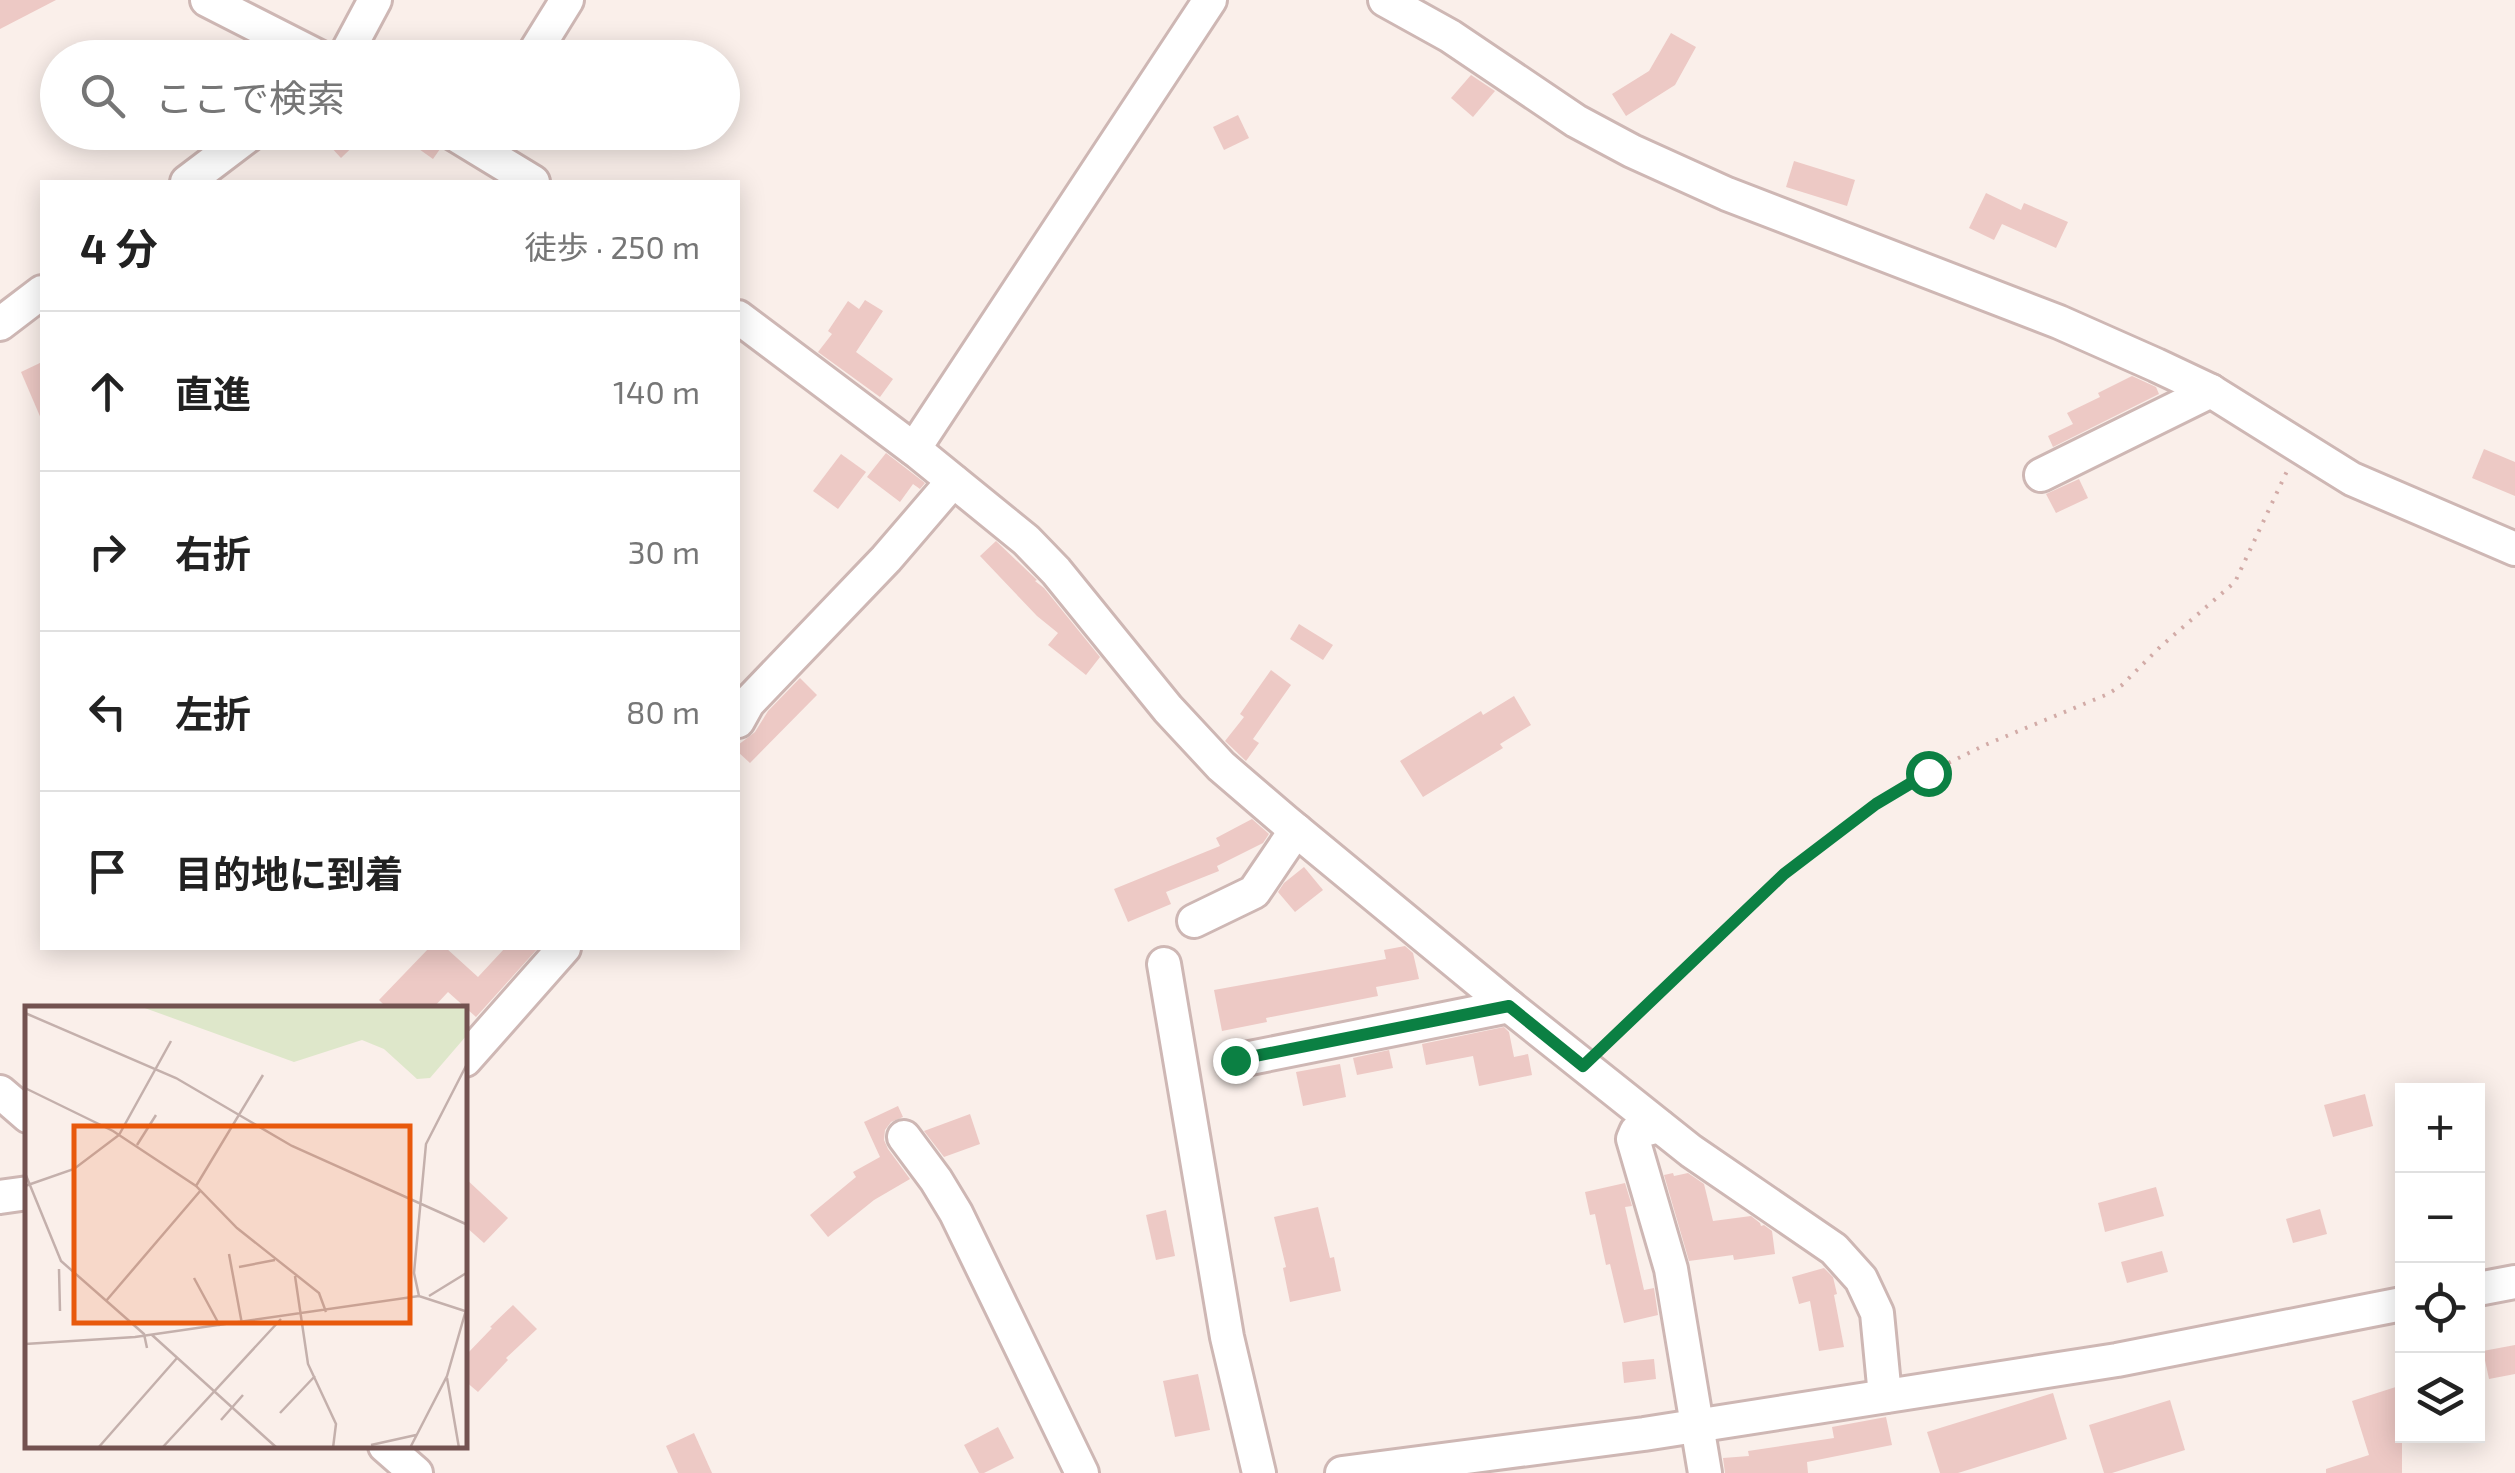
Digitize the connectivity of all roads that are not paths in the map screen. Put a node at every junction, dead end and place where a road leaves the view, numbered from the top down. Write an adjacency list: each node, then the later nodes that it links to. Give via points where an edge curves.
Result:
1 (207, 0): 6 (street)
2 (375, 0): 7 (street)
3 (567, 0): 8 (street)
4 (1210, 0): 17 (street)
5 (1385, 0): 16 (street, via 1591,129 1681,175 2059,322)
6 (291, 40)
7 (354, 40)
8 (543, 40)
9 (229, 150): 11 (street)
10 (488, 150): 12 (street)
11 (190, 180)
12 (530, 180)
13 (40, 294): 15 (street)
14 (740, 320): 17 (street)
15 (0, 324)
16 (2211, 391): 18 (street); 20 (street, via 2352,479)
17 (914, 450): 19 (street)
18 (2041, 475)
19 (954, 481): 21 (street); 22 (street, via 1026,540 1221,766)
20 (2515, 549)
21 (740, 717)
22 (1296, 830): 23 (street, via 1254,892); 26 (street)
23 (1194, 921)
24 (562, 950): 27 (street)
25 (1164, 964): 44 (street, via 1227,1337)
26 (1509, 1006): 28 (street); 31 (street)
27 (468, 1057)
28 (1235, 1060)
29 (0, 1092): 30 (street)
30 (25, 1113)
31 (1658, 1126): 38 (street, via 1834,1249 1861,1278 1877,1314); 39 (street, via 1633,1139 1671,1269)
32 (904, 1138): 43 (street, via 956,1213)
33 (25, 1193): 34 (street)
34 (0, 1197)
35 (2515, 1282): 36 (street)
36 (2485, 1288)
37 (2395, 1305): 38 (street, via 2117,1360)
38 (1885, 1396): 39 (street)
39 (1697, 1426): 41 (street); 46 (street)
40 (386, 1448): 42 (street)
41 (1548, 1460): 45 (street)
42 (416, 1473)
43 (1082, 1473)
44 (1259, 1473)
45 (1342, 1473)
46 (1705, 1473)

